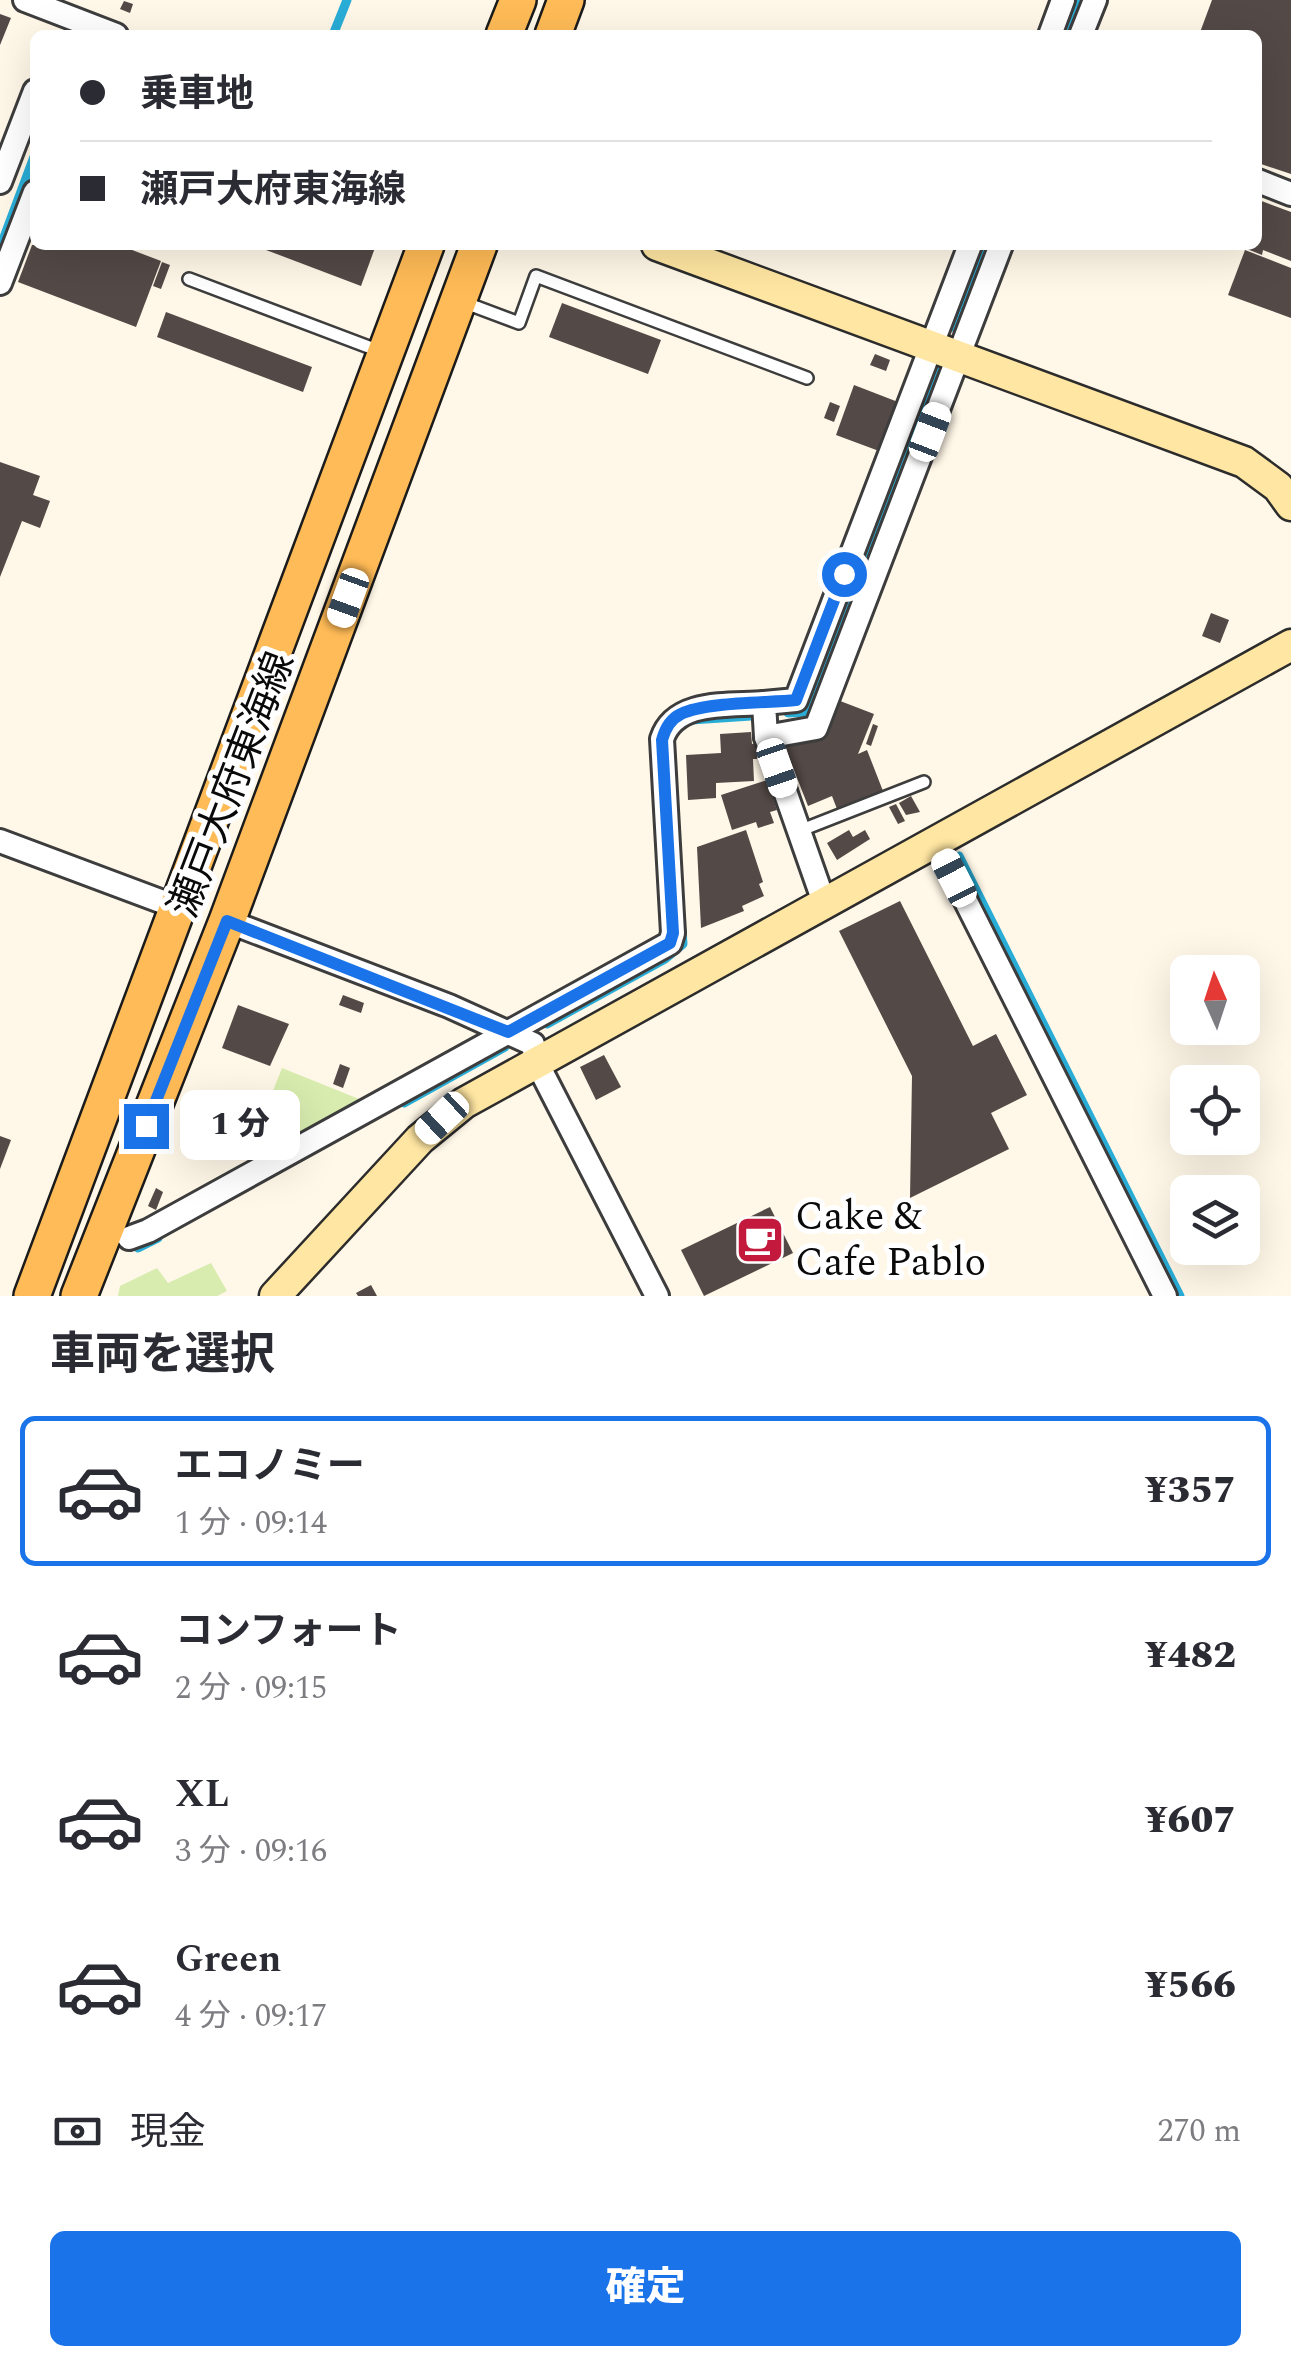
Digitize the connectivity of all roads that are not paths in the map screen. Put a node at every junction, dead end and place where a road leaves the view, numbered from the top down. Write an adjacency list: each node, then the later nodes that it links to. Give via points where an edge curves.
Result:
1 (25, 0): 6 (street)
2 (518, 0): 8 (main road)
3 (566, 0): 9 (main road)
4 (1063, 0): 10 (street)
5 (1095, 0): 11 (street)
6 (61, 25): 7 (street)
7 (87, 30)
8 (506, 30)
9 (555, 30)
10 (1052, 30)
11 (1083, 30)
12 (30, 105): 13 (street)
13 (0, 182)
14 (1262, 183): 15 (street)
15 (1291, 194)
16 (30, 205): 23 (street)
17 (424, 250): 26 (main road, 瀬戸大府東海線)
18 (478, 250): 24 (main road, 瀬戸大府東海線)
19 (670, 250): 25 (street)
20 (969, 250): 25 (street)
21 (998, 250): 25 (street)
22 (190, 279): 26 (lane)
23 (0, 284)
24 (459, 300): 27 (lane, via 519,323 536,276); 38 (main road, 瀬戸大府東海線)
25 (945, 352): 28 (street, via 1244,462); 30 (street, via 796,700); 31 (street, via 816,728)
26 (386, 353): 37 (main road, 瀬戸大府東海線)
27 (807, 378)
28 (1291, 505)
29 (1291, 645): 35 (street)
30 (764, 703): 31 (street); 39 (street, via 681,714 665,729 670,943)
31 (766, 737): 33 (street)
32 (924, 782): 33 (lane)
33 (799, 832): 36 (street)
34 (0, 841): 37 (street)
35 (937, 844): 36 (street); 46 (street)
36 (824, 905): 40 (street)
37 (179, 908): 42 (main road, 瀬戸大府東海線)
38 (227, 921): 39 (street); 43 (main road, 瀬戸大府東海線)
39 (508, 1032): 40 (street, via 533,1044); 41 (street)
40 (536, 1061): 44 (street, via 442,1118); 45 (street)
41 (129, 1238)
42 (32, 1296)
43 (78, 1296)
44 (274, 1296)
45 (656, 1296)
46 (1165, 1296)

